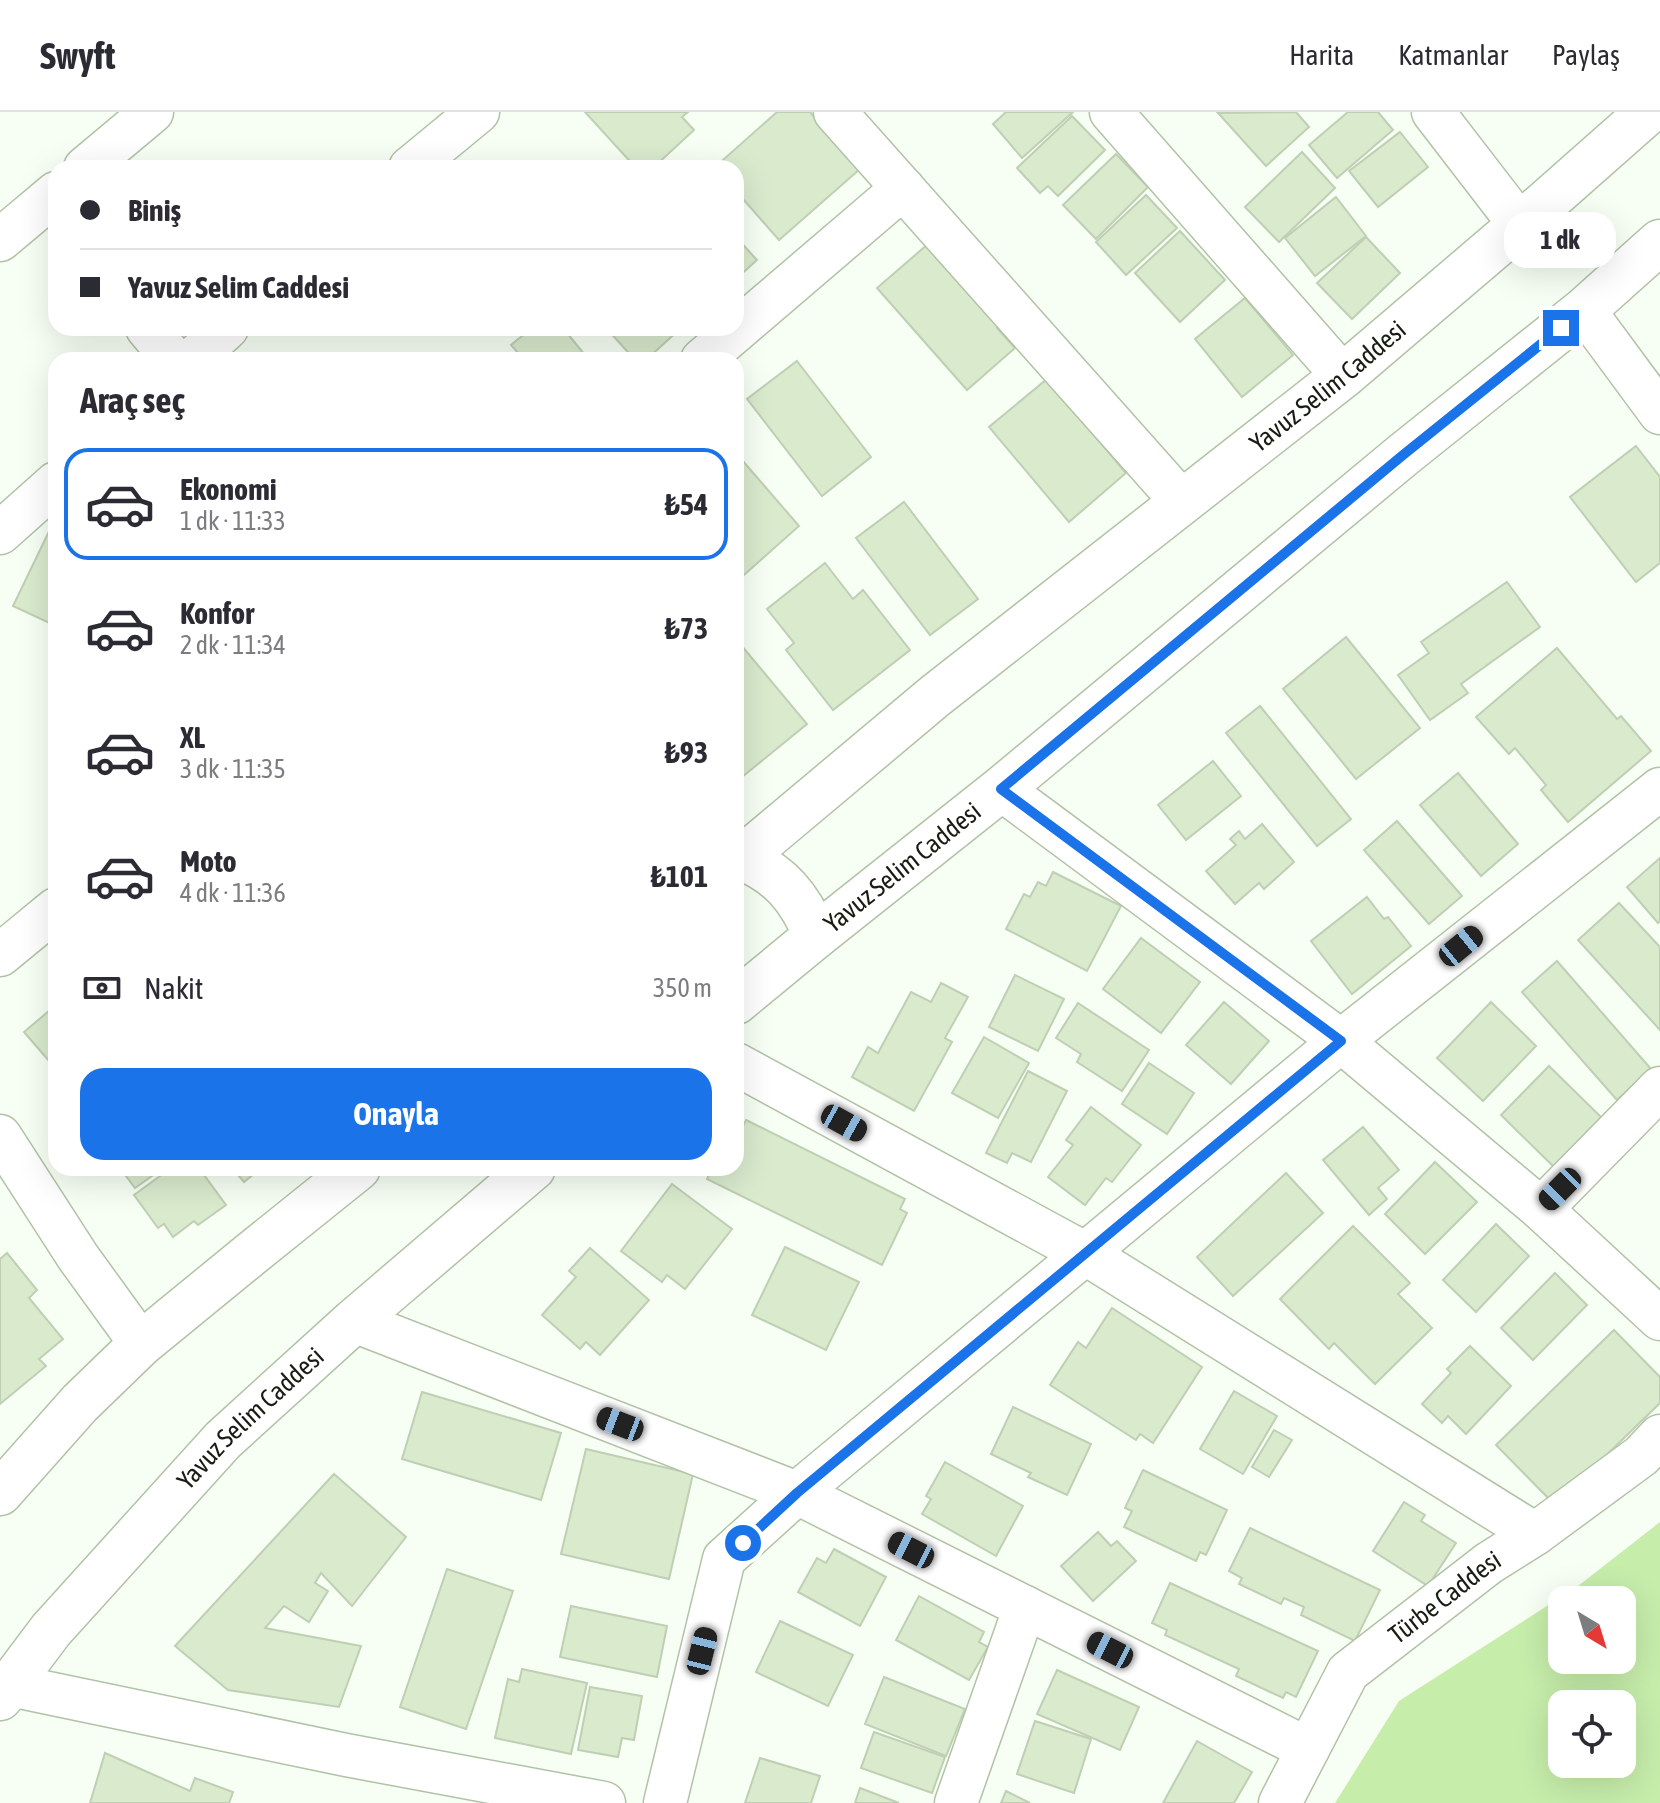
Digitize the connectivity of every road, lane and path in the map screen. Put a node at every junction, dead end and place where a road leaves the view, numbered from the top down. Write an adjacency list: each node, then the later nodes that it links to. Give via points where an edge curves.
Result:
1 (152, 112): 7 (street)
2 (478, 112): 8 (street)
3 (835, 112): 9 (street)
4 (1433, 112): 11 (street)
5 (1648, 112): 11 (main road, Yavuz Selim Caddesi)
6 (1124, 116): 22 (street)
7 (95, 160)
8 (420, 160)
9 (903, 188): 15 (street); 25 (street)
10 (48, 208): 12 (street)
11 (1520, 225): 22 (main road, Yavuz Selim Caddesi)
12 (0, 240)
13 (1660, 242): 14 (main road, Yavuz Selim Caddesi)
14 (1584, 310): 23 (street); 27 (main road, Yavuz Selim Caddesi)
15 (744, 324)
16 (154, 336): 19 (street)
17 (218, 336): 20 (street)
18 (730, 336): 21 (street)
19 (167, 352)
20 (201, 352)
21 (711, 352)
22 (1343, 376): 25 (main road, Yavuz Selim Caddesi)
23 (1660, 413)
24 (48, 490): 26 (street)
25 (1182, 502): 29 (main road, Yavuz Selim Caddesi, via 935,696)
26 (0, 533)
27 (1001, 789): 32 (main road, Yavuz Selim Caddesi); 35 (street)
28 (1660, 789): 35 (street)
29 (744, 856)
30 (744, 861): 32 (main road, via 783,882)
31 (48, 916): 33 (street)
32 (816, 936): 34 (main road, Yavuz Selim Caddesi)
33 (0, 955)
34 (744, 995)
35 (1341, 1041): 41 (street); 42 (street)
36 (744, 1068): 42 (street)
37 (1660, 1088): 41 (street)
38 (0, 1136): 45 (street)
39 (348, 1176): 45 (main road)
40 (524, 1176): 44 (main road, Yavuz Selim Caddesi)
41 (1541, 1209): 43 (street)
42 (1086, 1254): 48 (street); 49 (street)
43 (1660, 1319)
44 (354, 1321): 48 (street); 51 (main road, Yavuz Selim Caddesi, via 223,1440 51,1630)
45 (141, 1344): 47 (main road)
46 (1660, 1436): 49 (street, Türbe Caddesi, via 1641,1456)
47 (0, 1493)
48 (797, 1493): 50 (street); 54 (street, via 724,1559)
49 (1535, 1534): 52 (street, Türbe Caddesi, via 1348,1672)
50 (1025, 1607): 52 (street); 55 (street)
51 (5, 1691): 53 (street)
52 (1308, 1749): 56 (street, Türbe Caddesi)
53 (604, 1803)
54 (665, 1803)
55 (956, 1803)
56 (1280, 1803)

